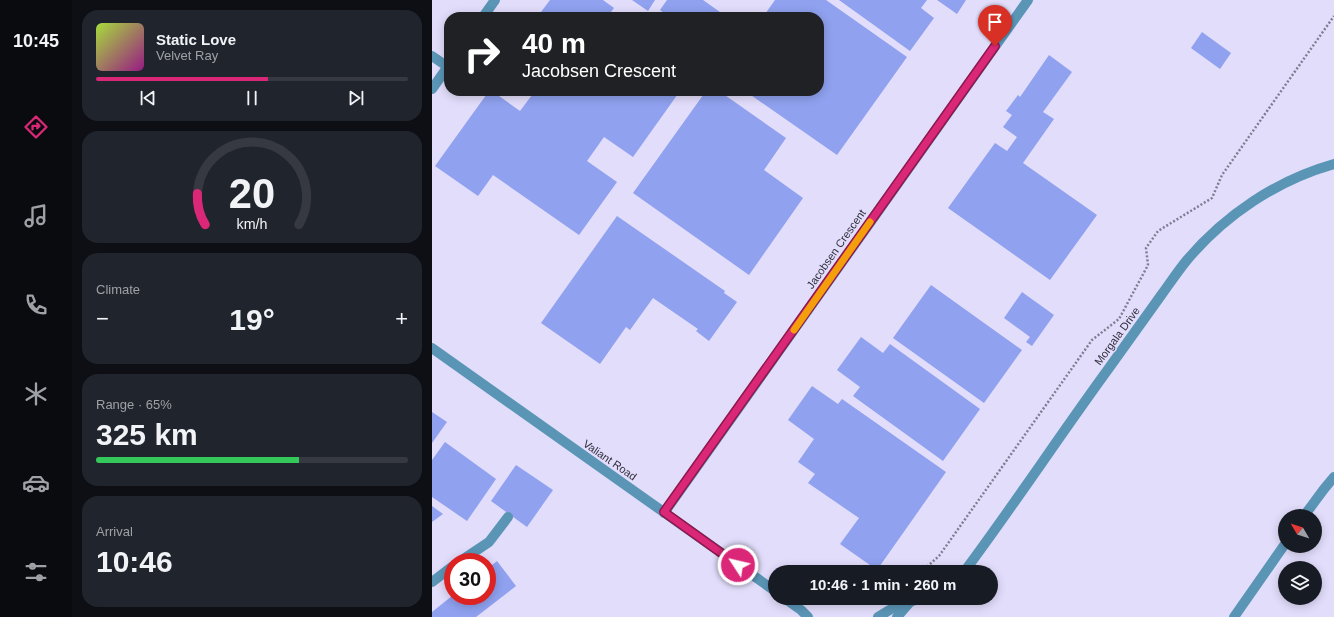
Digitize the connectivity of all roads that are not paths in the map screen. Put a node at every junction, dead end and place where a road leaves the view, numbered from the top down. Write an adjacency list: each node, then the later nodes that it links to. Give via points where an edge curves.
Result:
1 (495, 0): 3 (street)
2 (1028, 0): 12 (street, Jacobsen Crescent)
3 (487, 12)
4 (432, 56): 5 (street)
5 (444, 64)
6 (444, 72): 7 (street)
7 (432, 89)
8 (1334, 164): 16 (street, Morgala Drive, via 1304,173 1256,200 1233,216 1187,260)
9 (432, 348): 12 (street, Valiant Road)
10 (1334, 477): 11 (street)
11 (1309, 509)
12 (664, 512): 19 (street, Valiant Road)
13 (508, 517): 14 (street, via 489,542)
14 (472, 553)
15 (1279, 553): 27 (street)
16 (969, 565)
17 (444, 573): 18 (street)
18 (432, 582)
19 (768, 586)
20 (794, 605): 23 (street)
21 (900, 605): 25 (street)
22 (907, 605): 26 (street)
23 (805, 613): 24 (street)
24 (817, 617)
25 (878, 617)
26 (897, 617)
27 (1234, 617)

